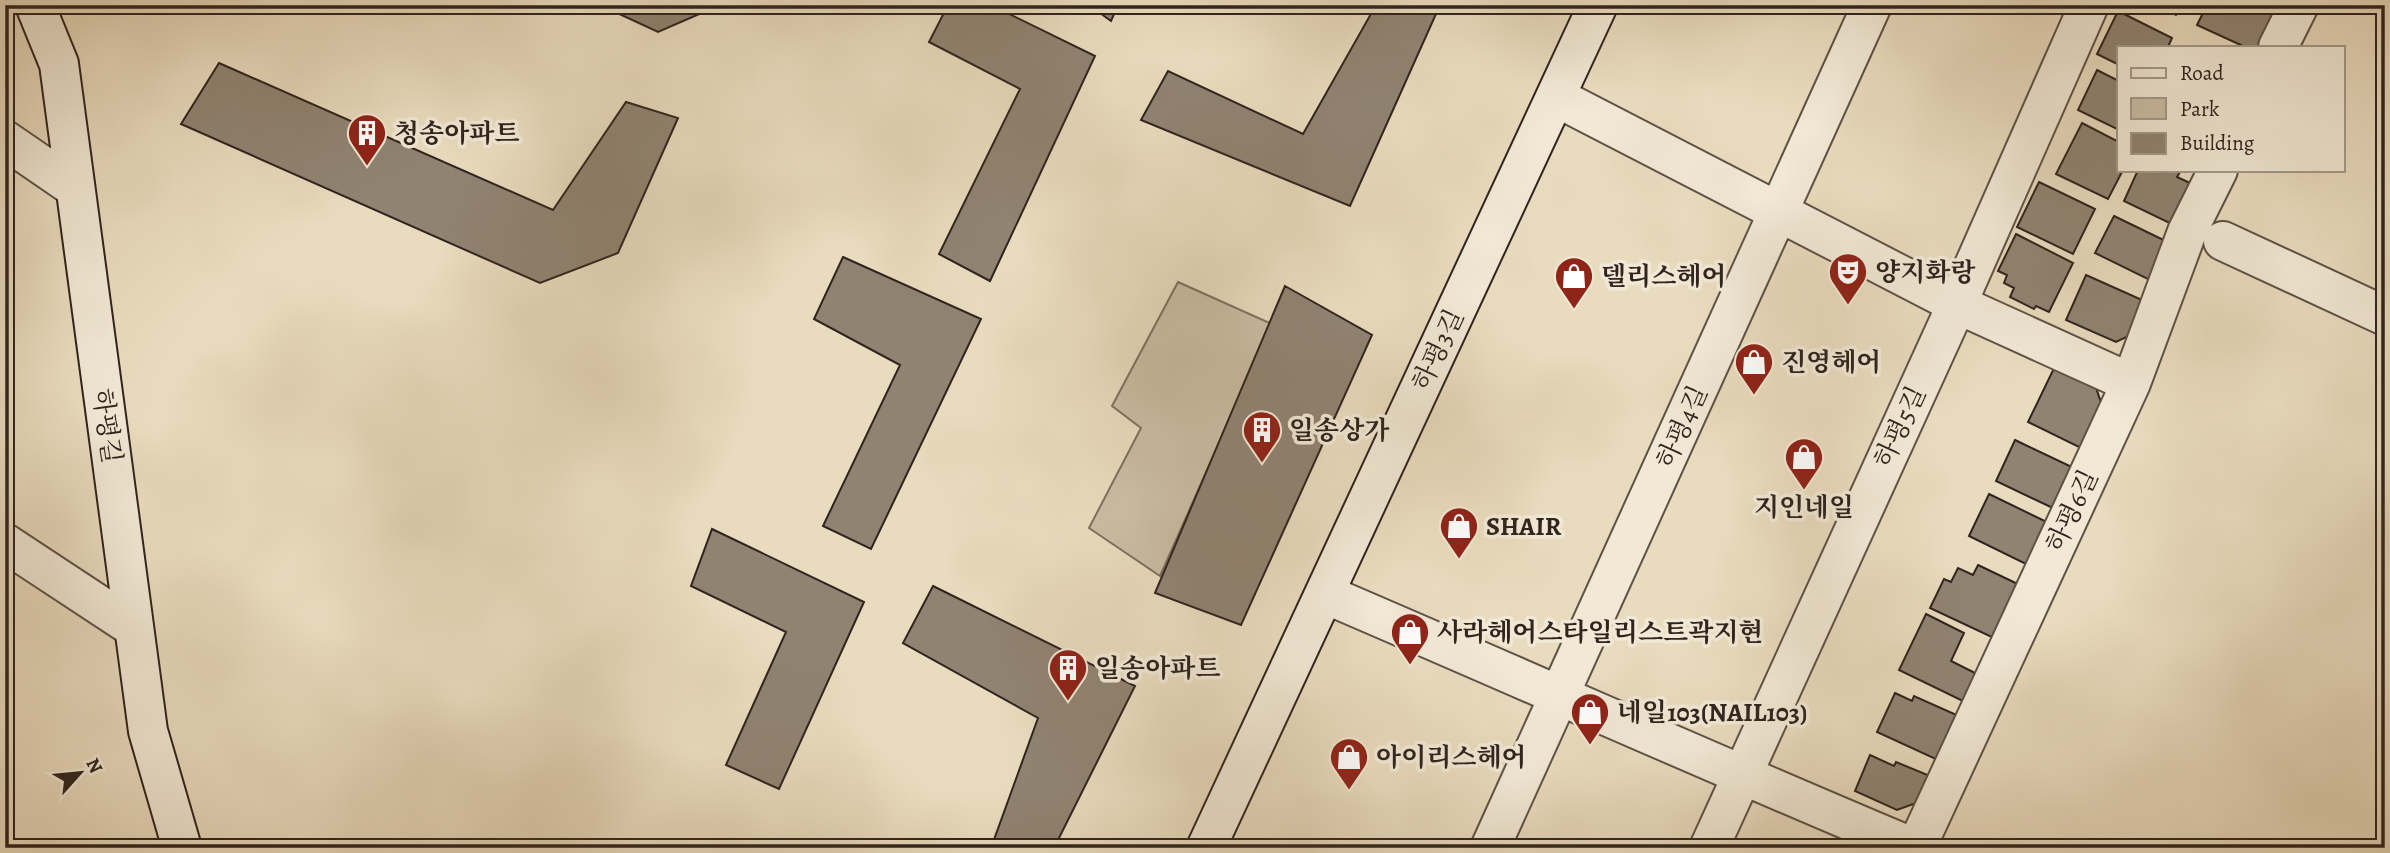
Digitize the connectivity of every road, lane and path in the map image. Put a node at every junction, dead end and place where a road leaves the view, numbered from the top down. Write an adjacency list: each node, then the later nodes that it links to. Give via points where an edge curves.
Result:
1 (36, 5): 10 (street, 하평길, via 59,64)
2 (1598, 5): 7 (street, 하평3길)
3 (1872, 5): 11 (street, 하평4길)
4 (2089, 5): 13 (street, 하평5길)
5 (2299, 5): 6 (street)
6 (2278, 46)
7 (1556, 97): 11 (street); 17 (street, 하평3길)
8 (5, 140): 10 (street)
9 (2217, 172): 15 (street, 하평6길, via 2187,232)
10 (75, 188): 18 (street, 하평길)
11 (1779, 214): 13 (street); 19 (street, 하평4길)
12 (2223, 241): 14 (street)
13 (1957, 304): 15 (street); 20 (street, 하평5길)
14 (2385, 316)
15 (2131, 383): 25 (street, 하평6길)
16 (8, 550): 18 (street)
17 (1325, 594): 19 (street); 22 (street, 하평3길)
18 (134, 628): 21 (street, 하평길, via 148,731)
19 (1560, 694): 20 (street); 23 (street, 하평4길)
20 (1741, 776): 24 (street, 하평5길); 25 (street)
21 (182, 848)
22 (1206, 848)
23 (1490, 848)
24 (1709, 848)
25 (1915, 848)

